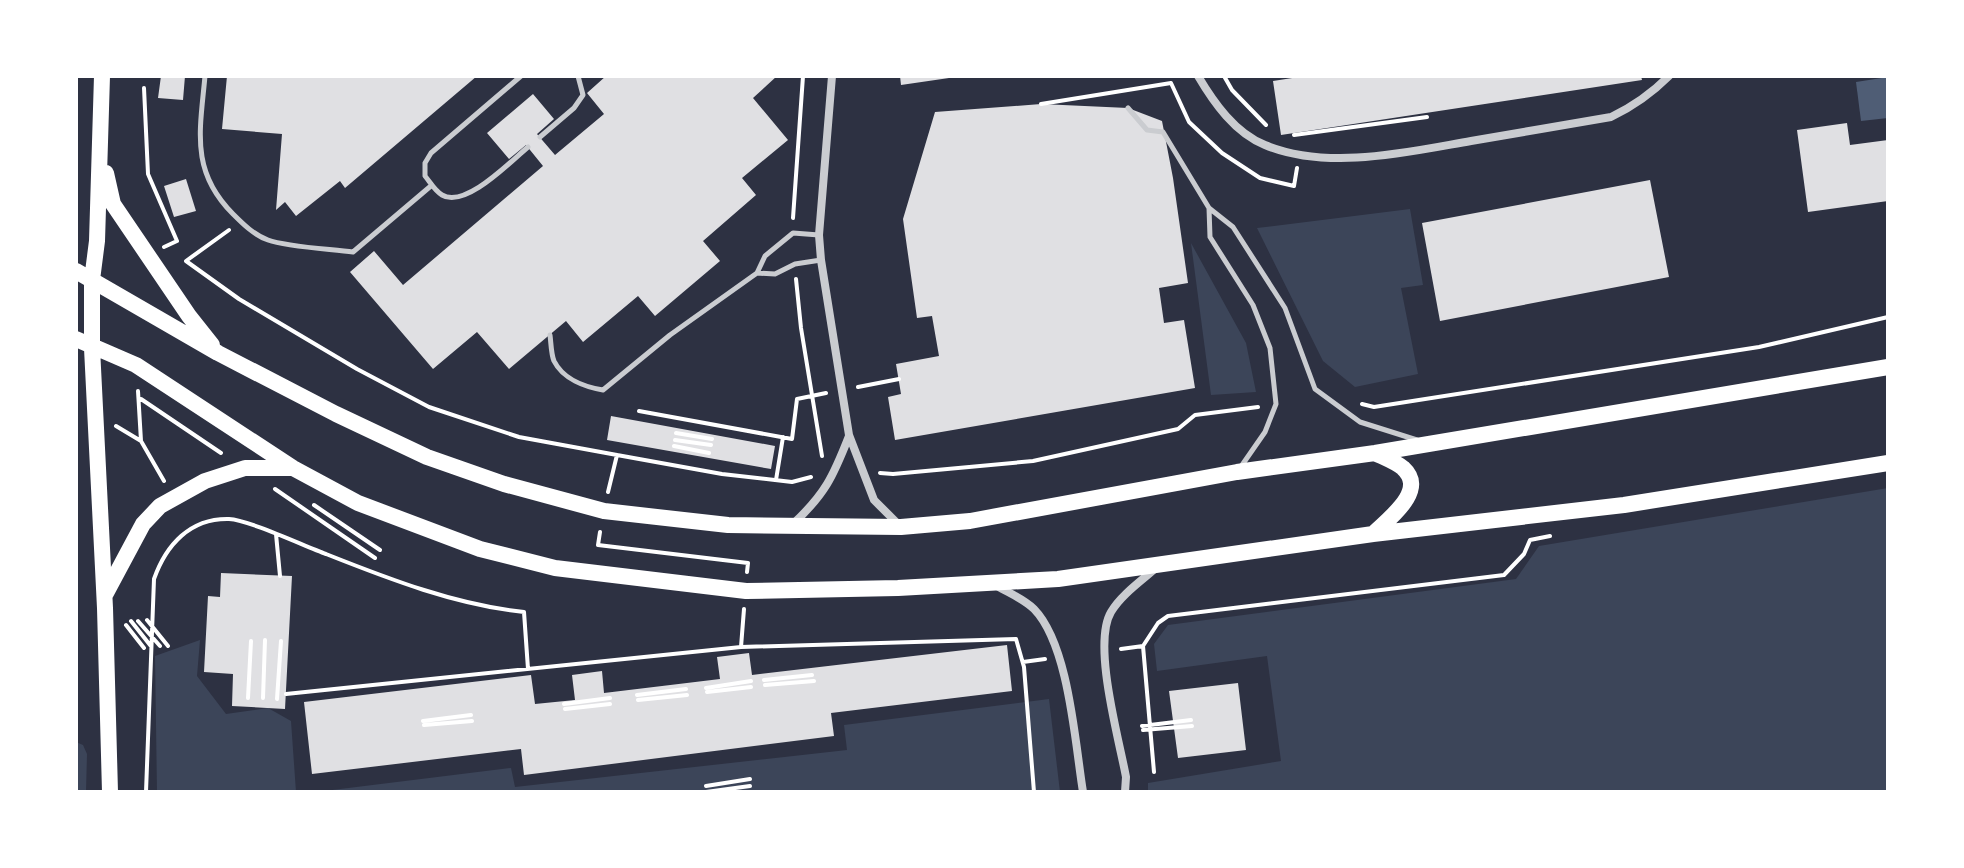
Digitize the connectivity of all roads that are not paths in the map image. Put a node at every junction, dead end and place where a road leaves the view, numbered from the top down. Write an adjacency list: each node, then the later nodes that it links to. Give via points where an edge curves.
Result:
1 (102, 76): 9 (main road)
2 (205, 76): 12 (lane, via 201,163 211,188 241,222 268,240 353,252)
3 (521, 76): 12 (lane, via 431,153 425,176)
4 (578, 76): 10 (lane, via 583,95)
5 (832, 76): 14 (street)
6 (1198, 76): 7 (street, via 1222,112 1263,145 1299,153 1379,157 1611,117)
7 (1669, 76)
8 (1128, 108): 13 (lane, via 1147,130 1163,132)
9 (101, 122): 18 (main road); 22 (main road, via 113,204)
10 (540, 137)
11 (528, 147): 12 (lane, via 470,194 443,196)
12 (432, 185)
13 (1209, 208): 27 (lane, via 1233,227 1285,308 1315,389 1360,422); 31 (lane, via 1210,237 1253,305 1270,348 1276,404 1265,432)
14 (819, 235): 15 (street); 17 (lane, via 793,233 765,256)
15 (821, 260): 17 (lane, via 775,274); 26 (street)
16 (76, 271): 18 (main road)
17 (757, 273): 19 (lane, via 603,390 569,377 554,360)
18 (92, 280): 21 (main road); 22 (main road)
19 (550, 335)
20 (76, 339): 21 (main road)
21 (92, 348): 30 (main road, via 136,365); 37 (main road)
22 (218, 353): 33 (main road, via 427,457 504,484 604,511)
23 (1888, 367): 24 (main road)
24 (1848, 375): 25 (main road); 27 (main road)
25 (1888, 379)
26 (849, 435): 32 (street, via 874,500); 33 (street, via 819,499)
27 (1428, 443): 28 (main road)
28 (1375, 453): 31 (main road); 34 (main road, via 1404,469 1411,483 1408,499)
29 (1888, 463): 34 (main road, via 1624,505)
30 (293, 468): 36 (main road, via 358,503 480,549 555,568 746,591); 37 (main road, via 245,468 166,502 143,524)
31 (1237, 472): 32 (main road, via 970,521)
32 (901, 527): 33 (main road)
33 (789, 528)
34 (1373, 534): 35 (main road)
35 (1159, 564): 36 (main road, via 1058,579); 40 (street, via 1112,611 1104,629)
36 (990, 582): 39 (street, via 1034,609 1060,657)
37 (104, 598): 38 (main road)
38 (110, 792)
39 (1083, 792)
40 (1125, 792)

